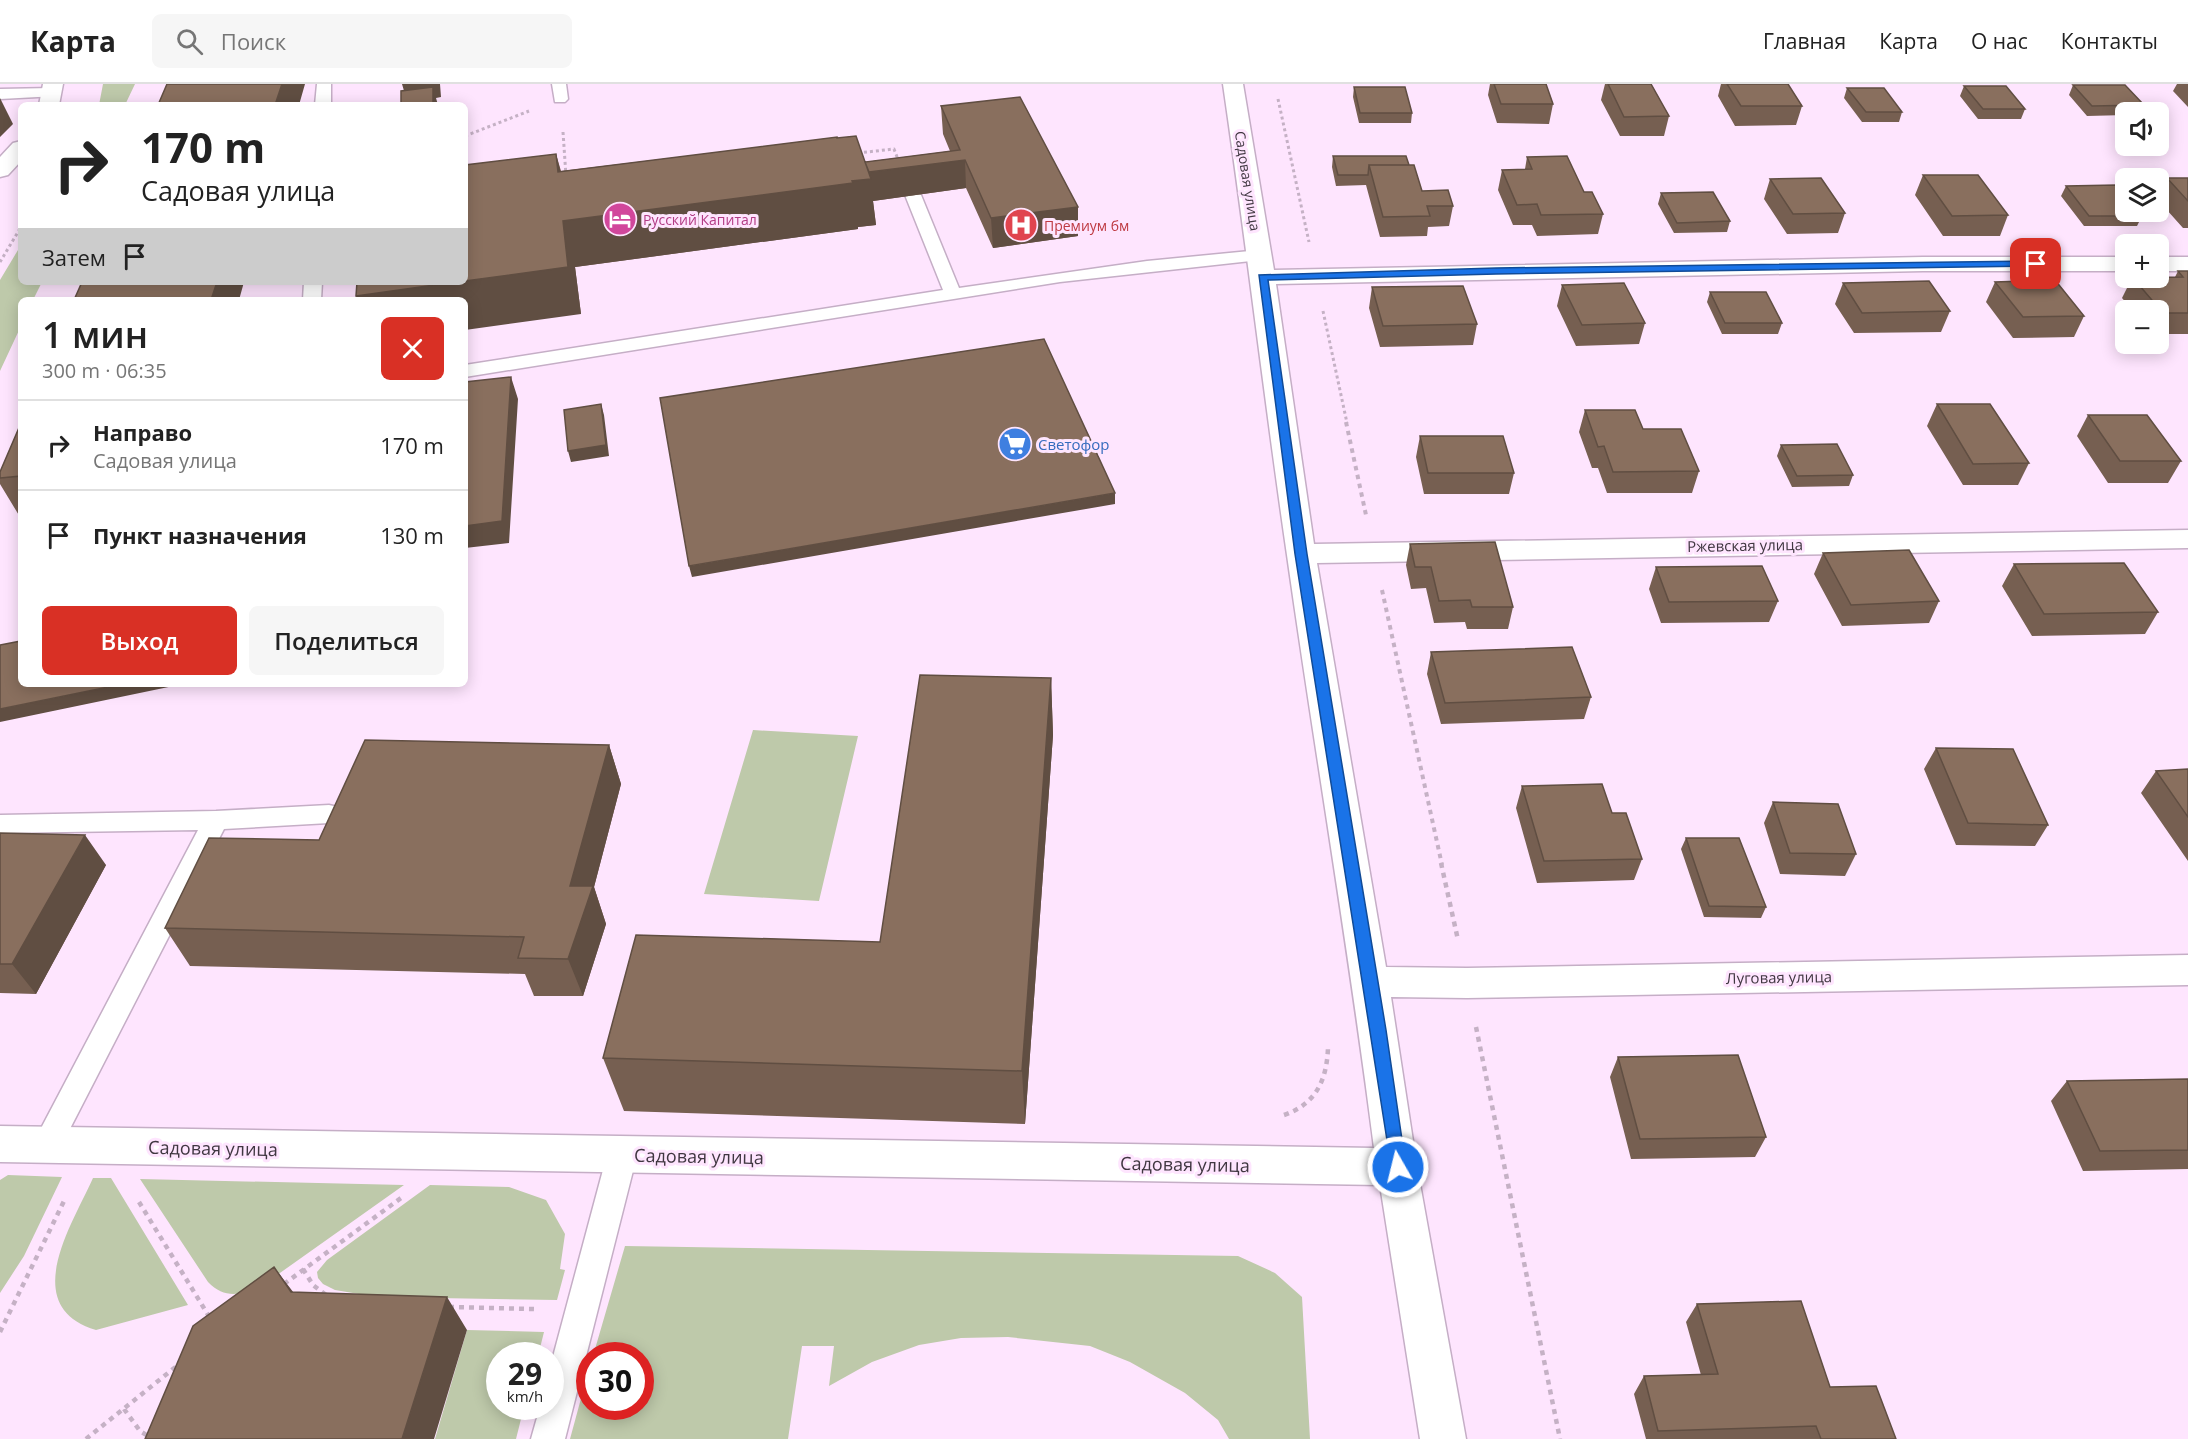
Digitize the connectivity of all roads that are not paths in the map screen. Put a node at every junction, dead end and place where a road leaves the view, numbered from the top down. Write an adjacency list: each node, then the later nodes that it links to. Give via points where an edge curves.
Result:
1 (324, 84): 5 (lane)
2 (1233, 84): 10 (street, Садовая улица)
3 (0, 94): 4 (lane)
4 (51, 94)
5 (323, 102)
6 (913, 195): 11 (lane)
7 (2115, 264): 10 (street, via 1911,264 1316,277)
8 (2169, 264): 9 (street)
9 (2188, 264)
10 (1261, 266): 11 (lane, via 1148,266); 14 (street, Садовая улица)
11 (953, 294): 12 (lane)
12 (468, 371)
13 (2188, 539): 14 (street, Ржевская улица)
14 (1301, 554): 19 (street, Садовая улица)
15 (329, 814): 16 (lane)
16 (216, 820): 17 (lane); 21 (lane)
17 (0, 824)
18 (2188, 970): 19 (street, Луговая улица)
19 (1370, 982): 23 (street, Садовая улица)
20 (0, 1144): 21 (street, Садовая улица)
21 (47, 1145): 22 (street, Садовая улица)
22 (622, 1155): 23 (street, Садовая улица); 24 (lane)
23 (1398, 1167): 25 (street, Садовая улица)
24 (548, 1439)
25 (1443, 1439)

